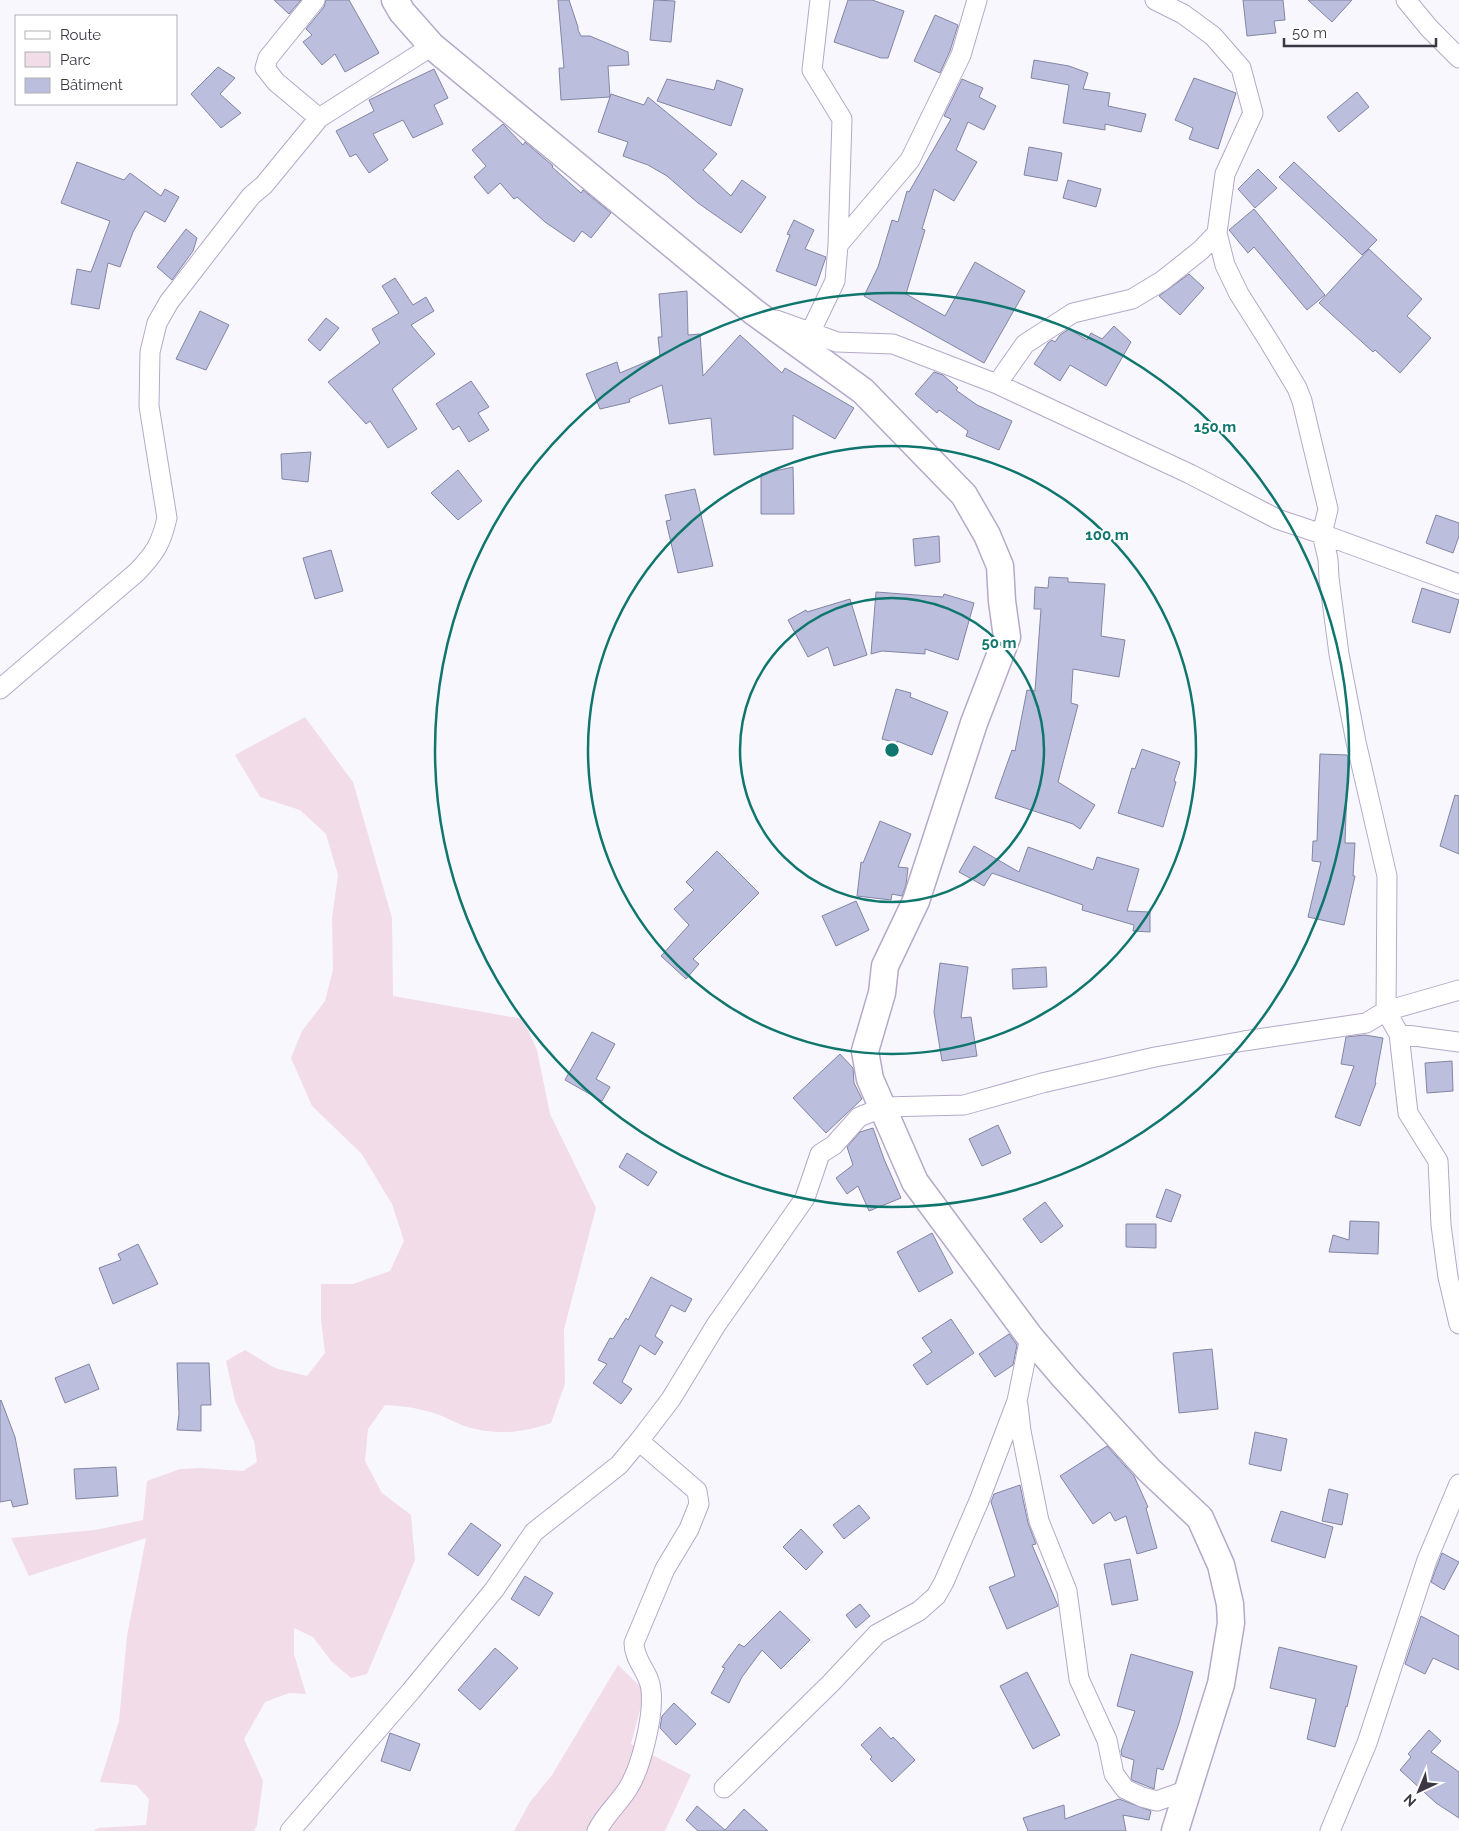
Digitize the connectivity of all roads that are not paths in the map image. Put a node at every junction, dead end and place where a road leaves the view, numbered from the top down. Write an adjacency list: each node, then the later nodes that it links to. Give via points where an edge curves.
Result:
1 (315, 0): 9 (street, via 268,58 265,68 276,82)
2 (395, 0): 7 (main road)
3 (820, 0): 11 (street, via 812,70 842,119)
4 (976, 0): 11 (street, via 960,55 910,160)
5 (1155, 0): 10 (street, via 1183,14 1213,36 1241,68 1253,113 1225,174)
6 (1406, 0): 8 (street)
7 (432, 46): 9 (street); 12 (main road)
8 (1459, 58)
9 (319, 118): 17 (street, via 252,196 169,302 157,323 150,352 150,406 167,518 154,554)
10 (1217, 233): 14 (street, via 1202,250 1132,299 1074,313 1025,344); 15 (street, via 1225,265 1239,294 1302,400 1328,509)
11 (838, 245): 13 (street, via 835,281)
12 (754, 312): 13 (street); 22 (main road, via 863,391 946,476 964,495 988,535 1000,566 1007,637 974,723 916,901 885,966 882,993 865,1050 870,1079)
13 (810, 333): 14 (street, via 837,342 893,344)
14 (997, 384): 15 (street, via 1190,474 1276,519)
15 (1322, 534): 16 (street); 19 (street, via 1339,654 1387,876)
16 (1459, 584)
17 (0, 689)
18 (1459, 990): 19 (street)
19 (1386, 1011): 20 (street); 22 (street, via 1366,1023 1155,1057 964,1105)
20 (1399, 1034): 21 (street); 23 (street, via 1408,1113 1438,1160 1441,1225)
21 (1459, 1042)
22 (884, 1107): 24 (main road, via 915,1182); 26 (street, via 859,1117 834,1145 820,1154 805,1198 716,1325 671,1399)
23 (1459, 1324)
24 (1030, 1337): 25 (street); 29 (main road, via 1149,1470 1200,1518 1221,1565 1231,1622 1221,1684)
25 (1017, 1401): 28 (street, via 979,1501 936,1596 919,1611 877,1634); 29 (street, via 1039,1522 1067,1591 1079,1679 1106,1740 1114,1774 1125,1789 1157,1801)
26 (639, 1441): 30 (street, via 619,1465 534,1532 494,1590); 31 (street, via 697,1491 699,1504 689,1529 665,1569 634,1643 634,1650 650,1679 652,1692 647,1741 630,1785)
27 (1459, 1484): 33 (street, via 1428,1560 1367,1743)
28 (724, 1788)
29 (1188, 1790): 32 (main road)
30 (290, 1831)
31 (597, 1831)
32 (1175, 1831)
33 (1330, 1831)

